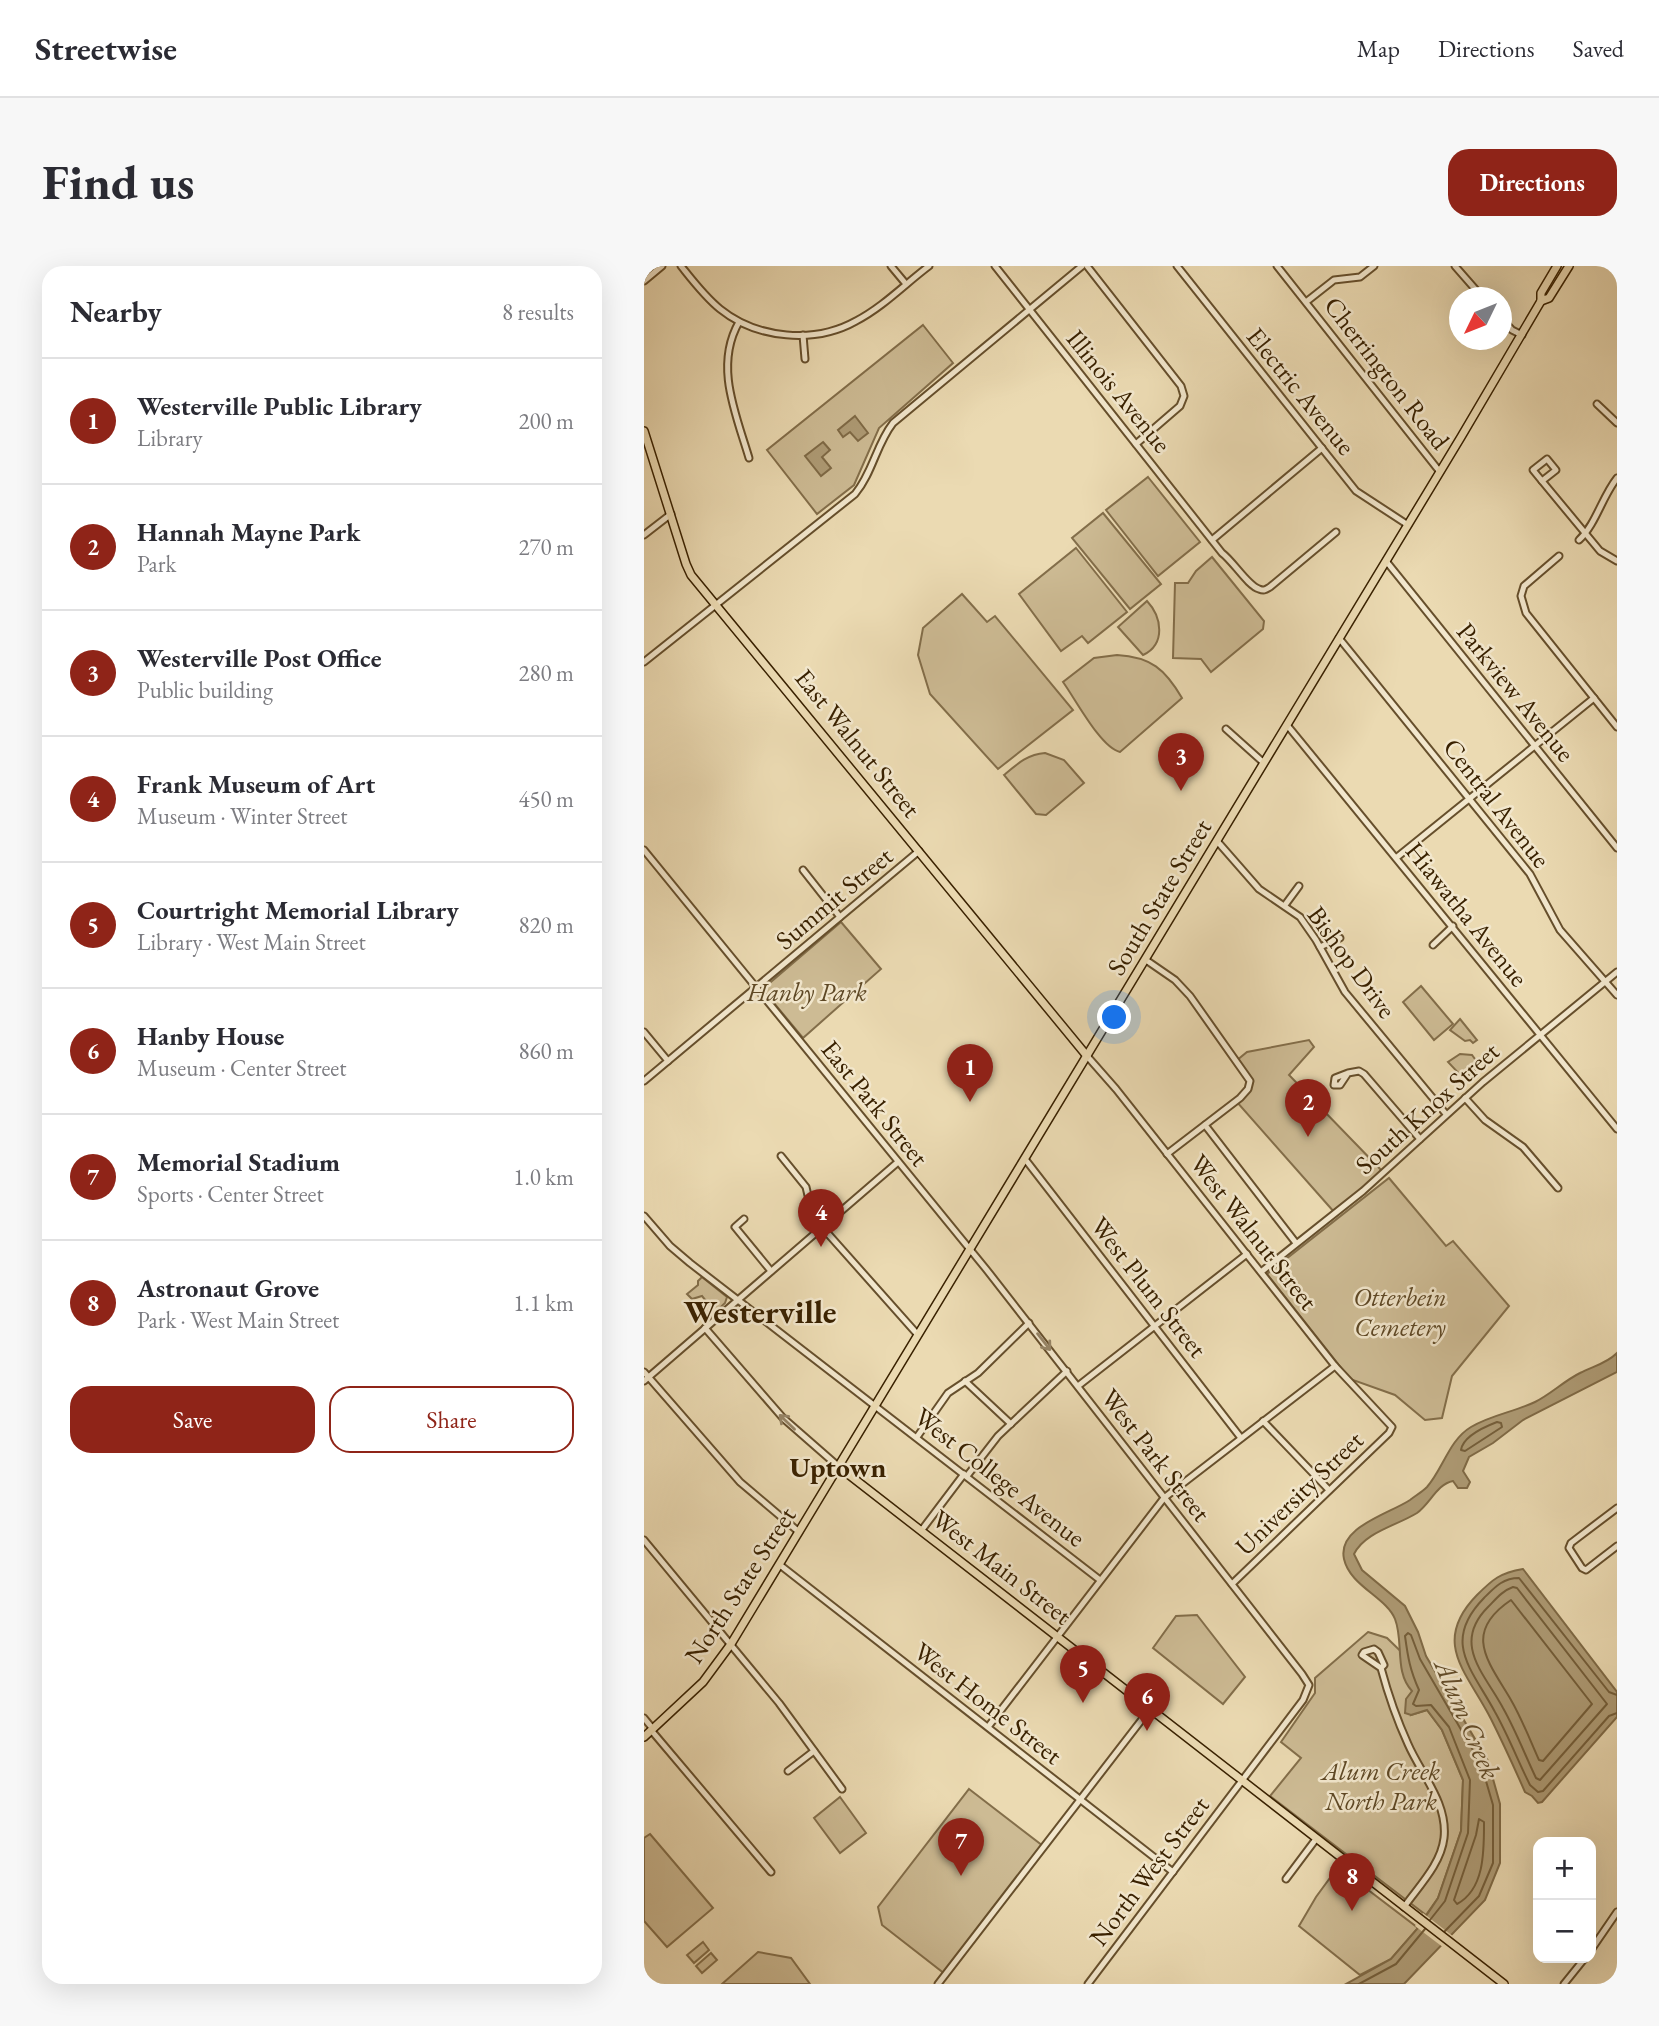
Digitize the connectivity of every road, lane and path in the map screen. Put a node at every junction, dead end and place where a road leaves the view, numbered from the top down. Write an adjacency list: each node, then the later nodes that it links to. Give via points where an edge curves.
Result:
1 (662, 266): 13 (street)
2 (681, 266): 20 (street, via 712,302)
3 (891, 266): 14 (street)
4 (929, 266): 14 (street)
5 (995, 266): 19 (street, Illinois Avenue)
6 (1084, 266): 19 (street); 28 (street, via 1183,392 1180,406)
7 (1177, 266): 29 (street, Electric Avenue)
8 (1277, 266): 18 (street, Cherrington Road)
9 (1374, 266): 18 (street, via 1360,277 1334,280)
10 (1455, 266): 16 (street)
11 (1569, 266): 15 (main road, South State Street)
12 (1558, 267): 15 (main road); 17 (main road, South State Street, via 1541,293)
13 (644, 282)
14 (906, 284): 22 (street, via 857,321 830,332)
15 (1558, 284): 17 (main road, South State Street)
16 (1473, 287)
17 (1545, 300): 23 (main road, South State Street)
18 (1306, 302): 31 (street, Cherrington Road)
19 (1029, 310): 28 (street, Illinois Avenue); 44 (street, via 893,423 855,494)
20 (739, 322): 22 (street, via 767,332); 30 (street, via 729,347 727,382)
21 (1512, 329): 23 (street)
22 (803, 335): 24 (street)
23 (1522, 335): 31 (main road, South State Street)
24 (805, 359)
25 (1597, 404): 26 (street)
26 (1617, 423)
27 (644, 430): 34 (main road, East Walnut Street)
28 (1136, 444): 39 (street, Illinois Avenue)
29 (1322, 448): 35 (street, Electric Avenue, via 1356,491); 39 (street)
30 (749, 458)
31 (1440, 472): 35 (main road, South State Street)
32 (1617, 478): 37 (street)
33 (1542, 481): 37 (street)
34 (671, 514): 38 (street); 44 (main road, East Walnut Street, via 685,564)
35 (1408, 524): 42 (main road, South State Street)
36 (1336, 532): 39 (street, Illinois Avenue, via 1264,590 1255,587)
37 (1586, 534): 40 (street); 43 (street, via 1600,551)
38 (644, 536)
39 (1212, 540)
40 (1579, 540)
41 (1559, 556): 47 (street, via 1524,586 1525,613)
42 (1386, 561): 45 (main road, South State Street); 51 (street, Parkview Avenue)
43 (1617, 561)
44 (716, 605): 46 (street); 57 (main road, East Walnut Street)
45 (1339, 638): 48 (main road, South State Street); 53 (street, Central Avenue)
46 (644, 662)
47 (1594, 698): 49 (street); 51 (street)
48 (1287, 724): 52 (main road, South State Street); 59 (street, Hiawatha Avenue)
49 (1617, 727)
50 (1226, 729): 52 (street)
51 (1535, 746): 53 (street); 55 (street, Parkview Avenue)
52 (1264, 764): 54 (main road, South State Street)
53 (1469, 798): 59 (street); 70 (street, Central Avenue, via 1530,874 1560,930)
54 (1217, 841): 62 (street, Bishop Drive, via 1259,889); 68 (main road, South State Street)
55 (1617, 848)
56 (644, 850): 58 (street, East Park Street)
57 (919, 851): 63 (street, Summit Street); 75 (main road, East Walnut Street)
58 (646, 858): 71 (street, East Park Street)
59 (1396, 858): 64 (street, Hiawatha Avenue)
60 (803, 870): 63 (street)
61 (1299, 886): 62 (street)
62 (1285, 905): 67 (street, Bishop Drive, via 1309,928)
63 (840, 917): 71 (street, Summit Street)
64 (1453, 926): 66 (street); 74 (street, Hiawatha Avenue)
65 (1340, 939): 67 (street)
66 (1433, 945)
67 (1320, 947): 80 (street, Bishop Drive, via 1345,992)
68 (1146, 960): 75 (main road, South State Street); 81 (street, via 1190,996 1249,1077 1250,1084 1240,1098)
69 (1617, 972): 70 (street, South Knox Street)
70 (1606, 981): 72 (street, Central Avenue); 74 (street, South Knox Street)
71 (756, 988): 76 (street, Summit Street); 87 (street, East Park Street)
72 (1617, 995)
73 (644, 1032): 76 (street)
74 (1541, 1034): 79 (street, South Knox Street); 82 (street, Hiawatha Avenue)
75 (1087, 1056): 84 (street, West Walnut Street); 86 (main road, South State Street)
76 (668, 1061): 78 (street, Summit Street)
77 (1348, 1073): 83 (street, via 1364,1074)
78 (644, 1081)
79 (1465, 1098): 80 (street, South Knox Street); 88 (street, via 1485,1120 1523,1147)
80 (1446, 1114): 83 (street, South Knox Street)
81 (1205, 1125): 84 (street); 92 (street)
82 (1617, 1129)
83 (1420, 1139): 92 (street, South Knox Street)
84 (1167, 1154): 94 (street, West Walnut Street)
85 (781, 1156): 91 (street, via 806,1187)
86 (1025, 1159): 93 (main road, South State Street); 99 (street, West Plum Street)
87 (898, 1162): 91 (street); 93 (street, East Park Street)
88 (1558, 1188)
89 (644, 1216): 97 (street, West College Avenue, via 675,1251)
90 (744, 1219): 95 (street, via 735,1227)
91 (825, 1224): 95 (street); 101 (street)
92 (1296, 1243): 96 (street, South Knox Street)
93 (970, 1250): 98 (street, West Park Street); 101 (main road, South State Street)
94 (1247, 1254): 96 (street, West Walnut Street); 99 (street)
95 (771, 1271): 97 (street)
96 (1261, 1272): 102 (street, West Walnut Street)
97 (738, 1300): 100 (street); 107 (street, West College Avenue)
98 (1030, 1324): 103 (street, West Park Street, one-way to 103); 105 (street)
99 (1155, 1326): 106 (street); 112 (street, West Plum Street)
100 (705, 1328): 104 (street); 113 (street, one-way to 100, via 783,1418)
101 (918, 1335): 107 (main road, South State Street)
102 (1335, 1366): 108 (street); 110 (street, West Walnut Street)
103 (1067, 1371): 106 (street, West Park Street); 109 (street)
104 (645, 1377): 119 (street, via 740,1482)
105 (965, 1381): 109 (street); 111 (street, via 941,1400)
106 (1078, 1385): 116 (street, West Park Street)
107 (875, 1406): 111 (street, West College Avenue); 113 (main road, North State Street)
108 (1263, 1421): 112 (street); 115 (street)
109 (1011, 1424): 114 (street)
110 (1392, 1429): 115 (street, University Street)
111 (917, 1437): 114 (street, West College Avenue)
112 (1241, 1438): 116 (street)
113 (839, 1467): 118 (main road, West Main Street); 119 (main road, North State Street)
114 (966, 1475): 118 (street); 123 (street, West College Avenue)
115 (1329, 1490): 124 (street, University Street)
116 (1164, 1498): 123 (street); 124 (street, West Park Street)
117 (1617, 1508): 121 (street, via 1571,1543 1570,1551 1586,1570)
118 (921, 1531): 125 (main road, West Main Street)
119 (799, 1532): 122 (main road, North State Street)
120 (644, 1540): 126 (street)
121 (1617, 1546)
122 (780, 1565): 126 (main road, North State Street); 131 (street, West Home Street)
123 (1100, 1580): 125 (street)
124 (1232, 1584): 128 (street, West Park Street)
125 (1057, 1637): 129 (main road, West Main Street); 131 (street)
126 (731, 1644): 132 (main road, North State Street, via 703,1682); 134 (street)
127 (1381, 1668): 143 (street, via 1408,1746 1436,1796 1443,1819 1440,1852)
128 (1308, 1685): 136 (street, North West Street, via 1303,1700)
129 (1150, 1709): 136 (main road, West Main Street); 138 (street)
130 (644, 1718): 132 (street)
131 (988, 1727): 138 (street, West Home Street)
132 (652, 1730): 133 (main road, North State Street); 140 (street)
133 (644, 1737)
134 (814, 1751): 135 (street); 137 (street)
135 (788, 1771)
136 (1242, 1782): 139 (main road, West Main Street); 141 (street, North West Street)
137 (842, 1790)
138 (1080, 1800): 141 (street, West Home Street); 147 (street)
139 (1316, 1839): 142 (street); 143 (main road, West Main Street)
140 (771, 1872)
141 (1172, 1872): 148 (street, North West Street)
142 (1286, 1879)
143 (1404, 1907): 149 (main road, West Main Street)
144 (1617, 1912): 145 (street)
145 (1596, 1943)
146 (1581, 1963): 150 (street)
147 (938, 1984)
148 (1088, 1984)
149 (1504, 1984)
150 (1564, 1984)

